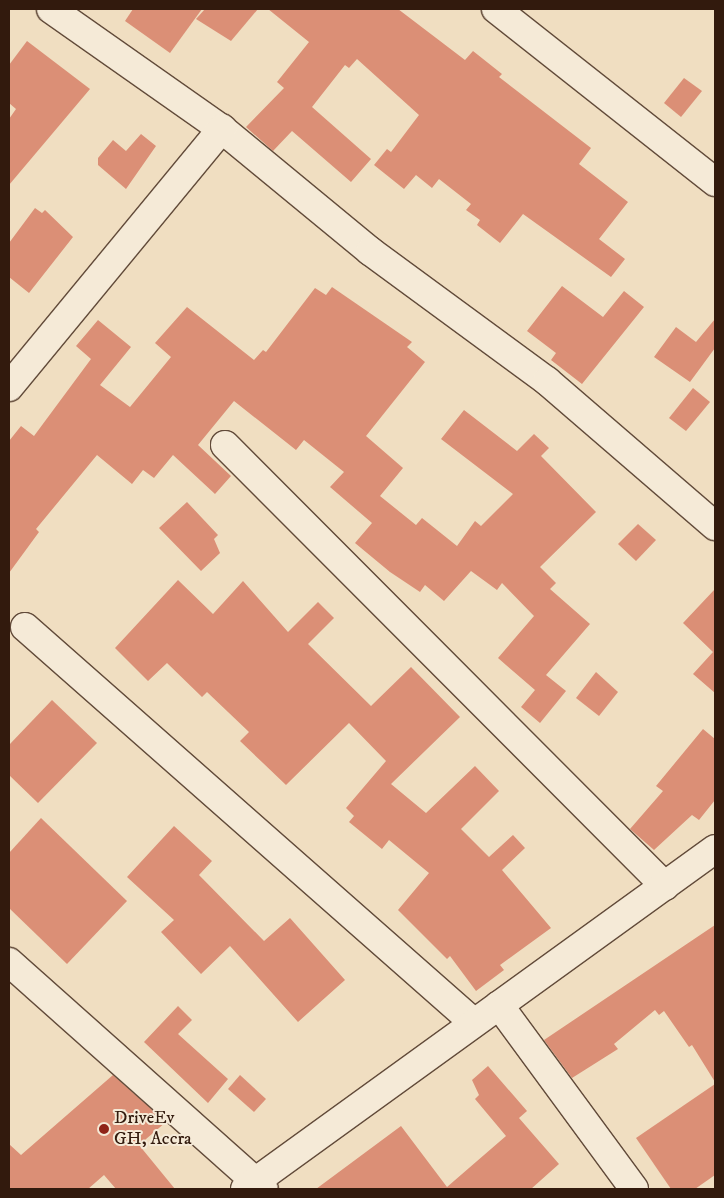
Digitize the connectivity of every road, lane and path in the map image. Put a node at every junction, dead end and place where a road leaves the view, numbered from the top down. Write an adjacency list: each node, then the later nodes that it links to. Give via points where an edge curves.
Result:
1 (51, 9): 3 (street)
2 (496, 9): 4 (street)
3 (222, 129): 5 (street); 7 (street, via 370,251 547,381)
4 (715, 182)
5 (9, 387)
6 (225, 445): 10 (street)
7 (715, 526)
8 (25, 627): 13 (street)
9 (715, 849): 10 (street)
10 (665, 886): 12 (street)
11 (9, 962): 14 (street)
12 (499, 1005): 13 (street); 15 (street)
13 (473, 1022): 14 (street)
14 (255, 1187)
15 (634, 1189)

